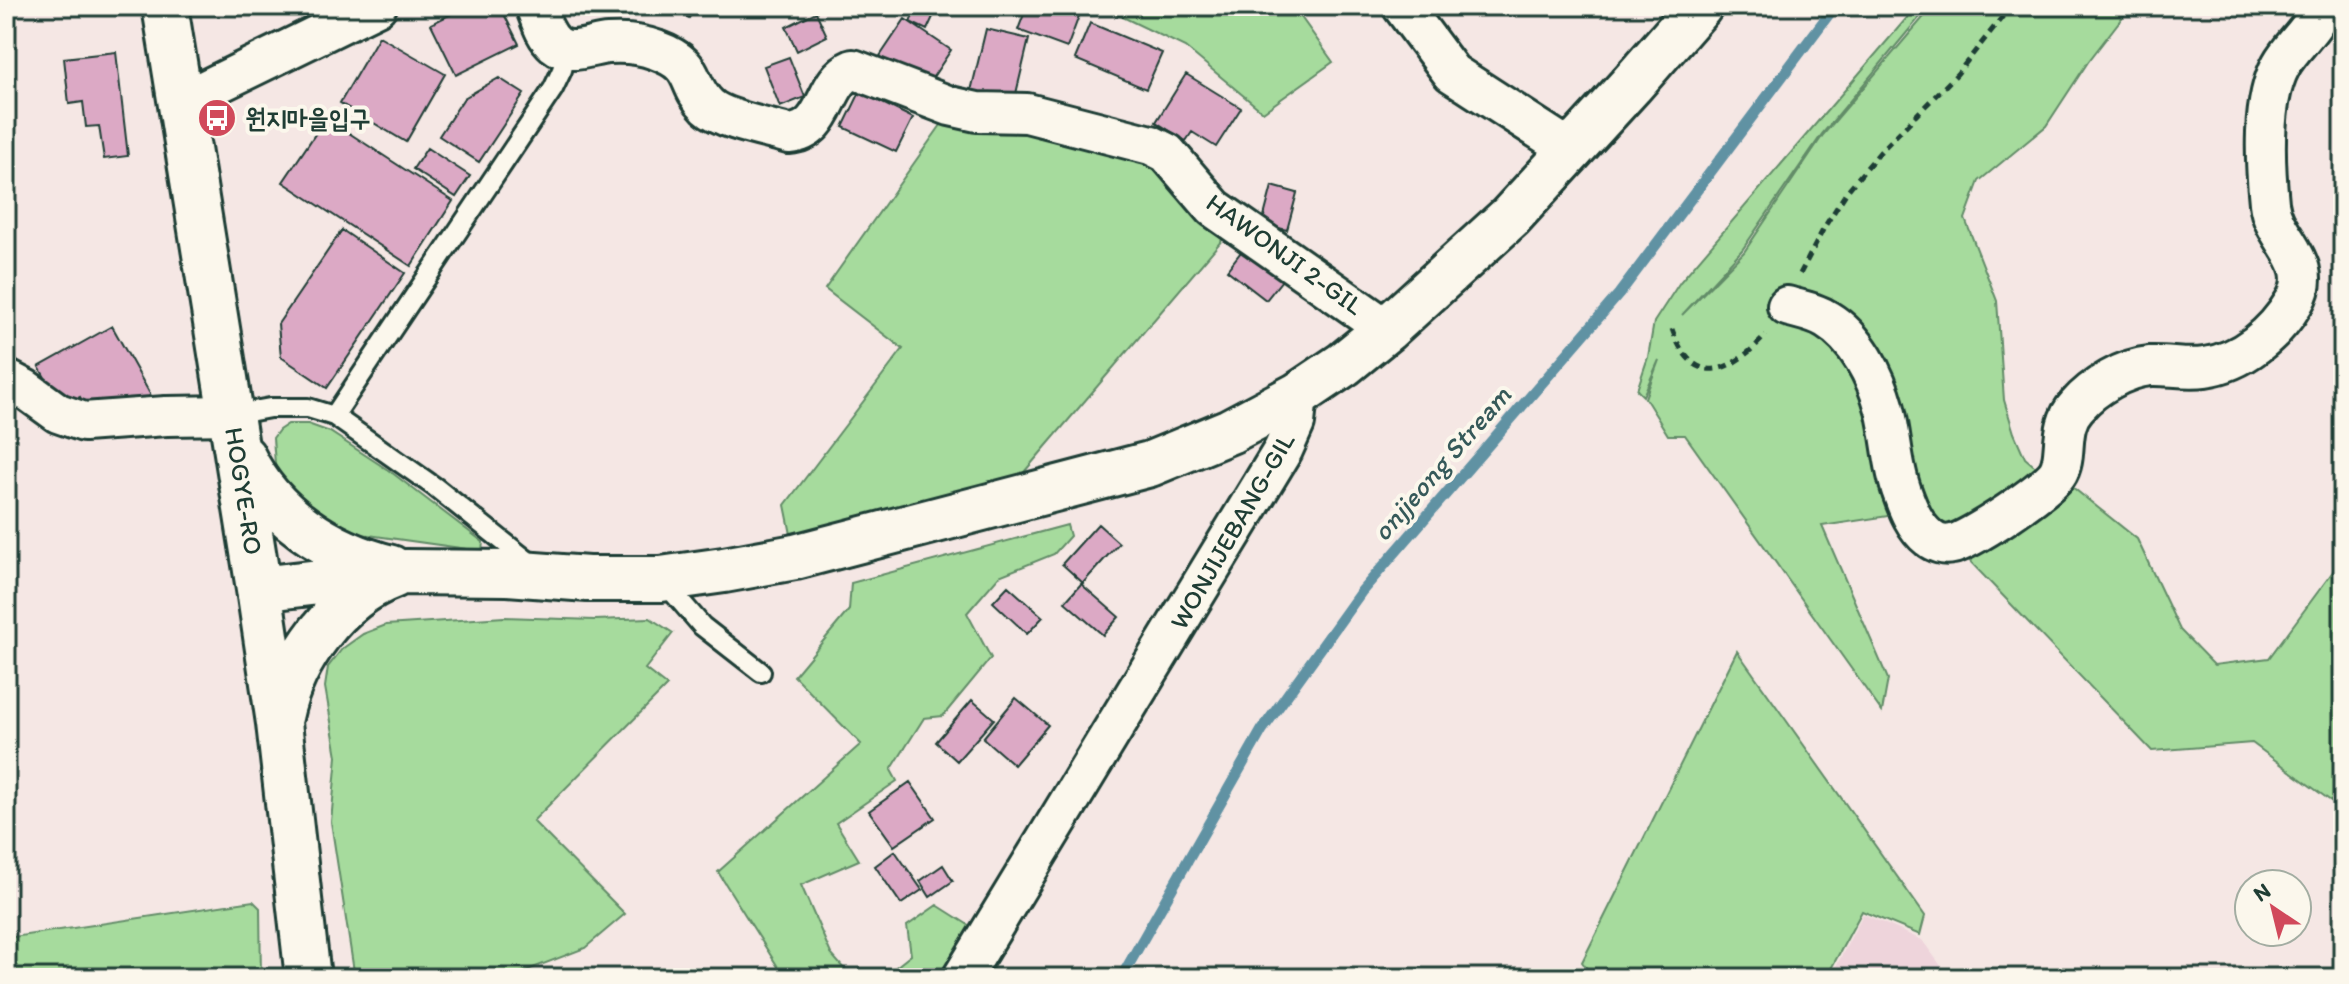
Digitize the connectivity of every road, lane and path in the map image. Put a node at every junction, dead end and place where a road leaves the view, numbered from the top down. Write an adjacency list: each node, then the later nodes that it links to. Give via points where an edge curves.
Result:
1 (165, 6): 9 (street, HOGYE-RO)
2 (377, 6): 9 (street)
3 (535, 6): 8 (street, via 554,44)
4 (1402, 6): 10 (street, via 1452,73)
5 (1700, 6): 10 (street)
6 (2011, 6): 11 (path, via 1957,74 1848,190)
7 (2322, 6): 11 (street, via 2279,68 2267,126 2270,213 2302,272 2294,302 2243,355 2204,368 2135,369 2088,396 2069,417 2059,473 1973,535 1951,545 1935,543 1922,532 1899,485 1885,410 1867,363 1827,320)
8 (567, 50): 12 (street, HAWONJI 2-GIL, via 630,43 654,49 679,60 709,107 789,134 812,126 840,77 853,69 950,106 1027,113 1151,145 1175,159 1214,208); 16 (lane, via 553,89)
9 (180, 102): 17 (street, HOGYE-RO)
10 (1571, 150): 12 (street, via 1510,217)
11 (1787, 306): 13 (path, via 1741,360 1715,370 1692,362)
12 (1387, 329): 15 (street)
13 (1672, 329)
14 (6, 379): 17 (street, via 58,413 84,422 166,416)
15 (1298, 395): 20 (street, via 1150,464 795,557); 25 (street, WONJIJEBANG-GIL, via 1295,423 1283,450)
16 (334, 416): 17 (lane, via 308,408 270,408); 19 (lane, via 435,487)
17 (234, 430): 18 (street, via 256,482 276,506 336,548); 21 (street, HOGYE-RO)
18 (405, 572): 19 (street); 21 (street); 23 (street, via 363,593 317,636 288,687)
19 (545, 576): 20 (street)
20 (661, 579): 22 (lane, via 702,626)
21 (259, 589): 23 (street, HOGYE-RO)
22 (761, 672)
23 (279, 723): 24 (street, HOGYE-RO)
24 (308, 978)
25 (962, 978)

